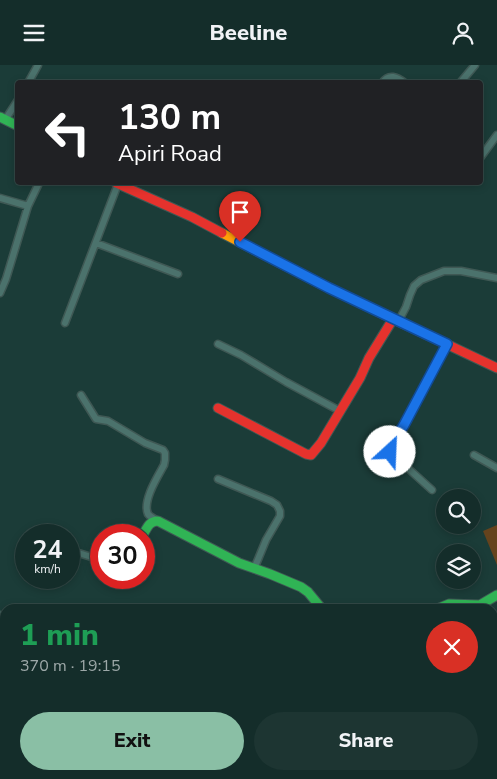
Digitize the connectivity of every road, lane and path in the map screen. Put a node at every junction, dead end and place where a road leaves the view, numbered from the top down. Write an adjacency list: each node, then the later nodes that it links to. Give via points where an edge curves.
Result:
1 (38, 65): 3 (street)
2 (475, 65): 6 (street)
3 (30, 80)
4 (384, 80): 5 (street, via 390,76)
5 (402, 80)
6 (462, 80)
7 (15, 104): 8 (street)
8 (3, 119): 9 (street)
9 (15, 125)
10 (497, 135): 11 (street)
11 (483, 154)
12 (38, 185): 16 (street)
13 (116, 185): 17 (street)
14 (121, 185): 21 (street)
15 (0, 198): 16 (street)
16 (28, 206): 20 (street)
17 (96, 243): 18 (street); 22 (street)
18 (178, 274)
19 (497, 278): 21 (street, via 444,271 414,286 406,307)
20 (0, 293)
21 (396, 320): 24 (street); 28 (street)
22 (65, 323)
23 (218, 344): 28 (street)
24 (447, 344): 25 (street); 32 (street, via 389,448)
25 (497, 368)
26 (81, 395): 33 (street, via 96,419 108,421 165,453 166,460 148,497 148,513)
27 (218, 408): 28 (street, via 311,455)
28 (340, 411)
29 (474, 455): 30 (street)
30 (497, 468)
31 (218, 479): 35 (street, via 270,501 280,511)
32 (432, 490)
33 (158, 521): 34 (street); 35 (street)
34 (149, 524)
35 (254, 569): 37 (street, via 301,587)
36 (497, 595): 38 (street)
37 (318, 604)
38 (486, 604)

